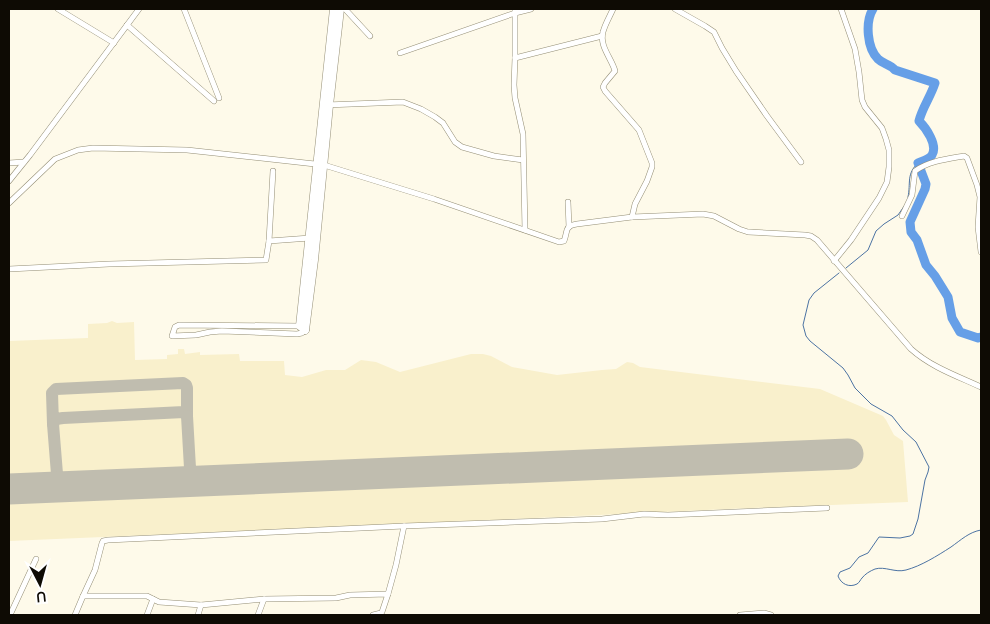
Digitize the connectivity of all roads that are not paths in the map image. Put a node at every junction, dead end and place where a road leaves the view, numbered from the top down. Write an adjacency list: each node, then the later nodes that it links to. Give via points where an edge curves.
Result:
1 (58, 9): 15 (street)
2 (139, 9): 12 (street)
3 (184, 9): 12 (street, via 216,99)
4 (334, 9): 18 (highway)
5 (340, 9): 18 (highway)
6 (345, 9): 13 (street)
7 (531, 9): 11 (street)
8 (613, 9): 14 (street)
9 (675, 9): 21 (street, via 714,32 736,71)
10 (841, 9): 36 (street, via 855,49 862,100 882,128 890,167 879,198)
11 (515, 11): 16 (street); 17 (street)
12 (127, 25): 15 (street)
13 (370, 36)
14 (602, 36): 17 (street); 30 (street, via 616,70 603,88 639,130 652,163)
15 (114, 43): 20 (street)
16 (400, 53)
17 (515, 58): 19 (street, via 515,98 523,134)
18 (326, 105): 19 (street, via 403,102 435,117 462,147); 23 (highway)
19 (523, 160): 32 (street)
20 (24, 162): 22 (street); 25 (street)
21 (802, 162)
22 (9, 163)
23 (321, 164): 27 (street, via 187,150 88,148 55,159); 28 (highway); 32 (street)
24 (273, 170): 34 (street)
25 (9, 180)
26 (568, 202): 31 (street)
27 (9, 203)
28 (317, 205): 33 (highway); 38 (highway)
29 (902, 216): 35 (street, via 912,195 915,172 932,162 965,156 979,191)
30 (632, 217): 31 (street); 36 (street, via 703,214 748,232 811,236)
31 (569, 227): 32 (street, via 562,242)
32 (525, 230)
33 (310, 238): 34 (street); 38 (highway)
34 (269, 241): 37 (street, via 265,260)
35 (981, 252)
36 (834, 261): 39 (street, via 918,356)
37 (9, 269)
38 (302, 328): 38 (street, via 302,333 297,334 222,331 172,336 175,327 180,325)
39 (981, 387)
40 (827, 508): 41 (street)
41 (404, 526): 43 (street); 44 (street, via 106,540 102,543)
42 (36, 559): 48 (street)
43 (388, 594): 46 (street); 53 (street, via 382,612)
44 (83, 596): 45 (street, via 147,596); 49 (street)
45 (154, 599): 47 (street, via 168,604); 50 (street)
46 (264, 599): 47 (street); 52 (street)
47 (202, 605): 51 (street)
48 (10, 615)
49 (75, 615)
50 (147, 615)
51 (198, 615)
52 (258, 615)
53 (373, 615)
54 (740, 615): 55 (street)
55 (771, 615)

